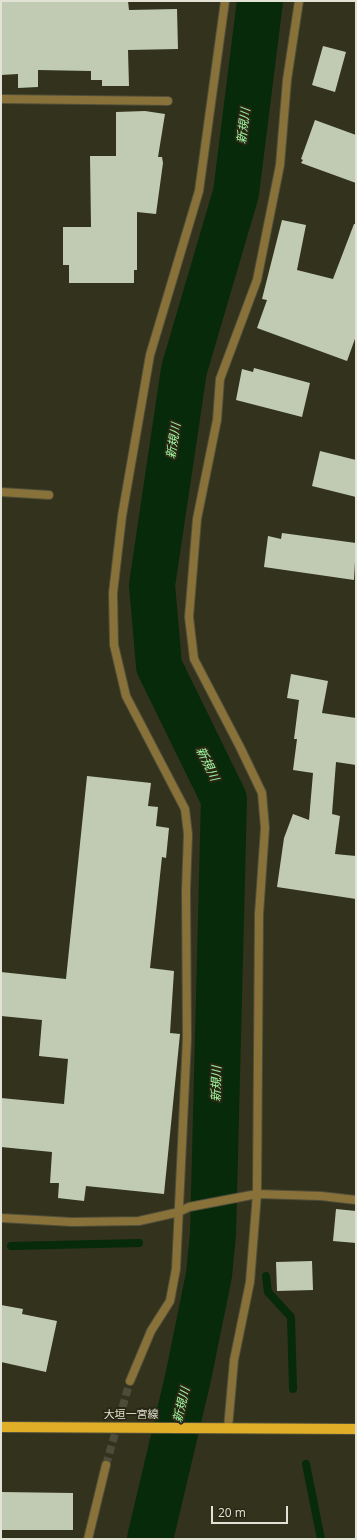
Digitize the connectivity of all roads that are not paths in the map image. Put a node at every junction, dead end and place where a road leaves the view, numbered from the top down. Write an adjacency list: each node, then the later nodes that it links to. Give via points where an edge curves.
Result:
1 (225, 1): 9 (street, via 199,190 150,355 122,516 112,593 114,645 126,696 185,809 188,834 187,1039)
2 (299, 1): 7 (street, via 287,80 280,165 258,272 220,379 217,420 197,519 189,617 194,659 262,793 265,828 259,914)
3 (1, 99): 4 (street)
4 (168, 101)
5 (1, 492): 6 (street)
6 (50, 495)
7 (257, 1194): 8 (street); 9 (street, via 189,1207); 13 (street, via 250,1282 234,1360)
8 (356, 1200)
9 (179, 1212): 10 (street, via 139,1221 72,1222); 11 (street, via 176,1269 170,1301 151,1331)
10 (1, 1218)
11 (130, 1381)
12 (1, 1427): 13 (main road, 大垣一宮線)
13 (228, 1428): 14 (main road, 大垣一宮線)
14 (356, 1429)
15 (106, 1465): 16 (street)
16 (88, 1539)

